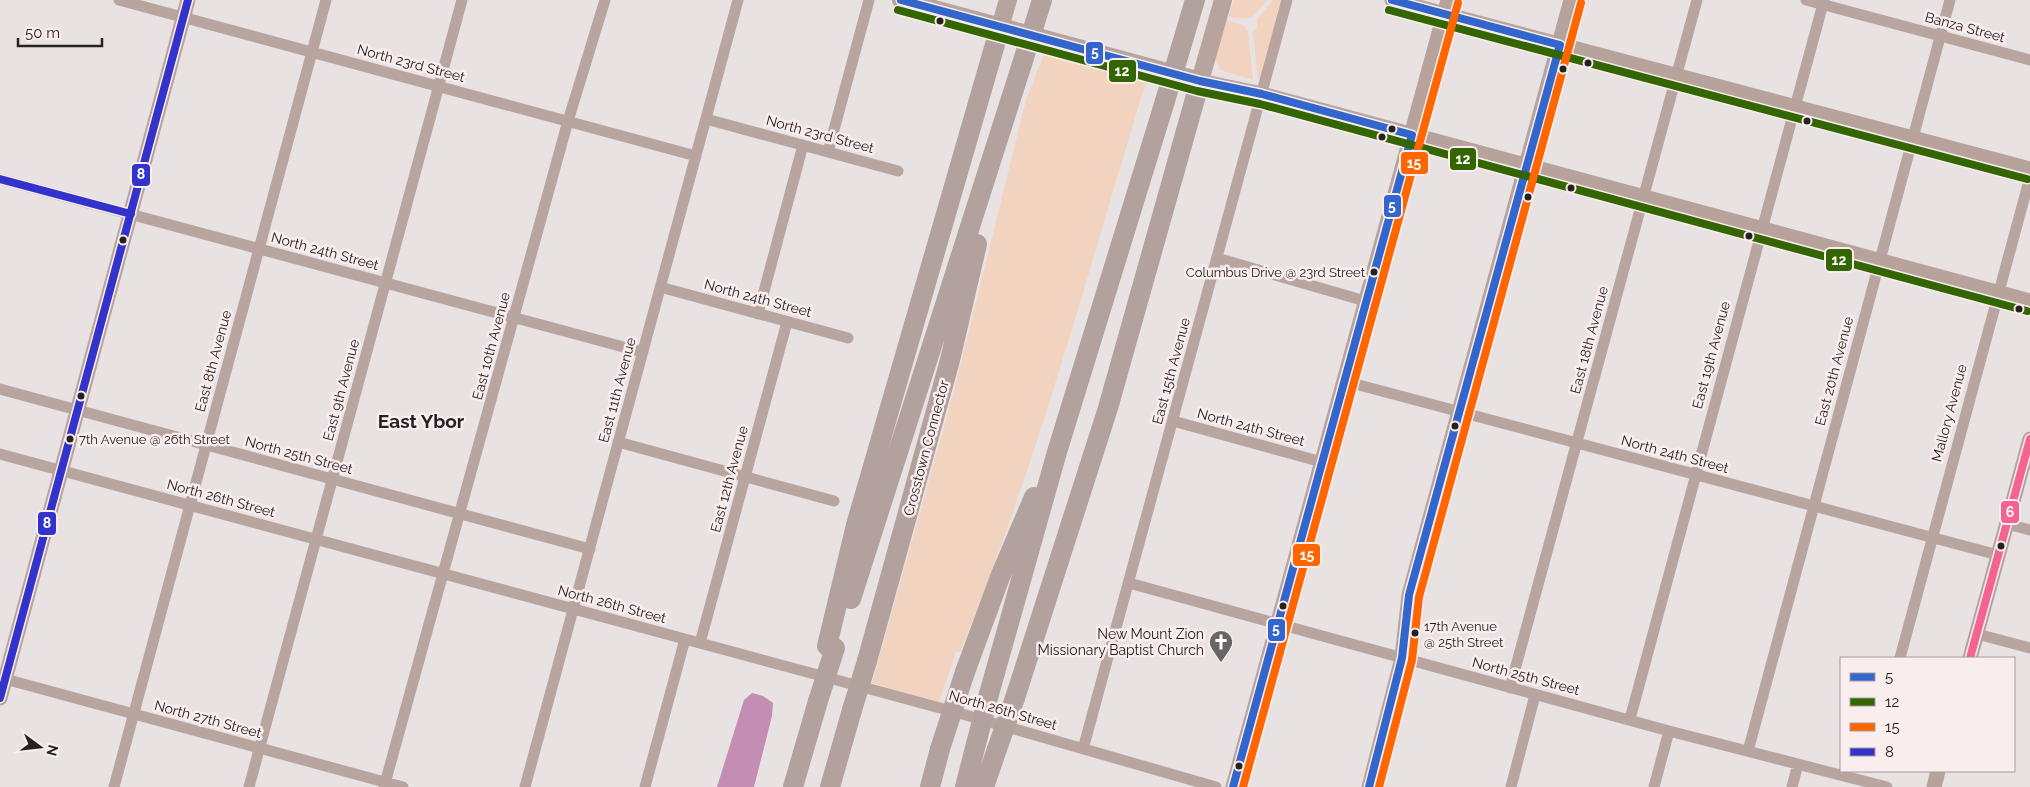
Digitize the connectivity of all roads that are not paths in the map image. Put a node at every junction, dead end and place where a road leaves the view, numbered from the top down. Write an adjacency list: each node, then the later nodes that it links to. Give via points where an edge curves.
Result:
1 (120, 0): 21 (street, North 23rd Street)
2 (188, 0): 21 (main road)
3 (326, 0): 25 (street, East 8th Avenue)
4 (462, 0): 29 (street, East 9th Avenue)
5 (605, 0): 34 (street, East 10th Avenue)
6 (738, 0): 33 (street, East 11th Avenue)
7 (869, 0): 38 (street)
8 (901, 0): 22 (main road)
9 (1008, 0): 22 (main road)
10 (1042, 0): 31 (highway, bridge)
11 (1194, 0): 70 (highway, bridge)
12 (1223, 0): 28 (main road)
13 (1287, 0): 30 (street, East 15th Avenue)
14 (1392, 0): 20 (main road)
15 (1571, 0): 24 (main road)
16 (1697, 0): 27 (street, East 18th Avenue)
17 (1806, 0): 19 (street, Banza Street)
18 (1950, 0): 23 (street, East 20th Avenue)
19 (1823, 2): 23 (street, Banza Street); 32 (street, East 19th Avenue)
20 (1446, 7): 24 (main road); 35 (main road)
21 (184, 17): 25 (street, North 23rd Street); 46 (main road)
22 (1000, 27): 28 (main road); 94 (highway, via 859,515)
23 (1941, 36): 26 (street, Banza Street); 36 (street, East 20th Avenue)
24 (1560, 44): 27 (main road); 40 (main road)
25 (312, 52): 29 (street, North 23rd Street); 48 (street, East 8th Avenue)
26 (2030, 60)
27 (1677, 75): 32 (main road); 45 (street, East 18th Avenue)
28 (1200, 81): 30 (main road); 124 (highway, bridge, via 1108,408)
29 (439, 86): 34 (street, North 23rd Street); 51 (street, East 9th Avenue)
30 (1262, 94): 35 (main road); 49 (street, East 15th Avenue)
31 (1009, 105): 94 (highway); 121 (highway, Crosstown Connector, bridge, via 950,360)
32 (1795, 107): 36 (main road); 47 (street, East 19th Avenue)
33 (706, 119): 37 (street, North 23rd Street); 39 (street, East 11th Avenue)
34 (568, 121): 39 (street, North 23rd Street); 57 (street, East 10th Avenue)
35 (1412, 135): 40 (main road); 54 (main road)
36 (1914, 138): 41 (main road); 50 (street, East 20th Avenue)
37 (803, 145): 38 (street, North 23rd Street); 56 (street)
38 (828, 152): 42 (street, North 23rd Street)
39 (696, 156): 52 (street, East 11th Avenue)
40 (1526, 166): 45 (main road); 64 (main road)
41 (2030, 169)
42 (898, 171)
43 (2030, 177): 53 (street, Mallory Avenue)
44 (0, 179): 46 (street, North 24th Street)
45 (1644, 198): 47 (main road); 68 (street, East 18th Avenue)
46 (131, 214): 48 (street, North 24th Street); 63 (main road)
47 (1761, 229): 50 (main road); 74 (street, East 19th Avenue)
48 (259, 249): 51 (street, North 24th Street); 69 (street, East 8th Avenue)
49 (1217, 258): 54 (street); 65 (street, East 15th Avenue)
50 (1880, 261): 53 (main road); 79 (street, East 20th Avenue)
51 (386, 283): 57 (street, North 24th Street); 76 (street, East 9th Avenue)
52 (660, 287): 56 (street, North 24th Street); 60 (street, East 11th Avenue)
53 (1997, 293): 55 (main road); 83 (street, Mallory Avenue)
54 (1365, 301): 61 (main road)
55 (2030, 301)
56 (758, 314): 58 (street, North 24th Street)
57 (515, 318): 60 (street, North 24th Street); 80 (street, East 10th Avenue)
58 (787, 322): 59 (street, North 24th Street); 75 (street, East 12th Avenue)
59 (848, 338)
60 (642, 352): 67 (street, East 11th Avenue)
61 (1344, 381): 64 (street, North 24th Street); 72 (main road)
62 (0, 389): 63 (street, North 25th Street)
63 (78, 410): 69 (street, North 25th Street); 73 (main road)
64 (1458, 412): 68 (street, North 24th Street); 98 (main road, via 1409,595)
65 (1173, 421): 72 (street, North 24th Street); 88 (street, East 15th Avenue)
66 (2030, 439): 81 (main road)
67 (618, 442): 75 (street); 85 (street, East 11th Avenue)
68 (1576, 443): 74 (street, North 24th Street); 100 (street, East 18th Avenue)
69 (206, 445): 76 (street, North 25th Street); 78 (street, East 8th Avenue)
70 (1057, 452): 122 (highway, bridge, via 1017,535 965,672); 123 (highway, bridge)
71 (0, 454): 73 (street, North 26th Street)
72 (1322, 462): 90 (main road)
73 (61, 471): 78 (street, North 26th Street); 99 (main road)
74 (1694, 474): 79 (street, North 24th Street); 104 (street, East 19th Avenue)
75 (746, 477): 77 (street); 93 (street, East 12th Avenue)
76 (333, 479): 80 (street, North 25th Street); 84 (street, East 9th Avenue)
77 (834, 500)
78 (190, 505): 84 (street, North 26th Street); 103 (street, East 8th Avenue)
79 (1813, 506): 83 (street, North 24th Street); 108 (street, East 20th Avenue)
80 (460, 514): 85 (street, North 25th Street); 87 (street, East 10th Avenue)
81 (2007, 524): 82 (street); 86 (main road)
82 (2030, 530)
83 (1932, 537): 86 (street, North 24th Street); 96 (street, Mallory Avenue)
84 (316, 540): 87 (street, North 26th Street); 106 (street, East 9th Avenue)
85 (590, 549): 89 (street, East 11th Avenue)
86 (1998, 555): 91 (main road)
87 (443, 574): 89 (street, North 26th Street); 115 (street, East 10th Avenue)
88 (1129, 583): 90 (street, North 25th Street); 107 (street, East 15th Avenue)
89 (573, 609): 92 (street, North 26th Street); 119 (street, East 11th Avenue)
90 (1277, 624): 98 (street, North 25th Street); 126 (main road)
91 (1977, 634): 95 (street); 97 (main road)
92 (685, 639): 93 (street, North 26th Street); 120 (street)
93 (700, 643): 107 (street, North 26th Street)
94 (831, 647): 114 (highway, bridge)
95 (2030, 648)
96 (1900, 657)
97 (1970, 657)
98 (1402, 658): 100 (street, North 25th Street); 127 (main road)
99 (5, 680): 102 (main road); 103 (street, North 27th Street)
100 (1510, 688): 101 (street, North 25th Street)
101 (1535, 695): 104 (street, North 25th Street); 128 (street)
102 (0, 698)
103 (133, 714): 106 (street, North 27th Street); 116 (street, East 8th Avenue)
104 (1630, 719): 105 (street, North 25th Street)
105 (1669, 731): 108 (street, North 25th Street); 129 (street)
106 (260, 748): 115 (street, North 27th Street); 117 (street, East 9th Avenue)
107 (1082, 748): 125 (street, North 26th Street)
108 (1748, 751): 109 (street, North 25th Street)
109 (1798, 764): 110 (street, North 25th Street); 130 (street)
110 (1840, 771)
111 (1845, 772): 113 (street, North 25th Street)
112 (1938, 772): 132 (main road)
113 (1869, 776): 131 (street, North 25th Street)
114 (795, 780)
115 (385, 785): 118 (street, North 27th Street)
116 (114, 787)
117 (250, 787)
118 (403, 787)
119 (525, 787)
120 (645, 787)
121 (830, 787)
122 (930, 787)
123 (966, 787)
124 (984, 787)
125 (1216, 787)
126 (1233, 787)
127 (1369, 787)
128 (1511, 787)
129 (1654, 787)
130 (1792, 787)
131 (1887, 787)
132 (1934, 787)

